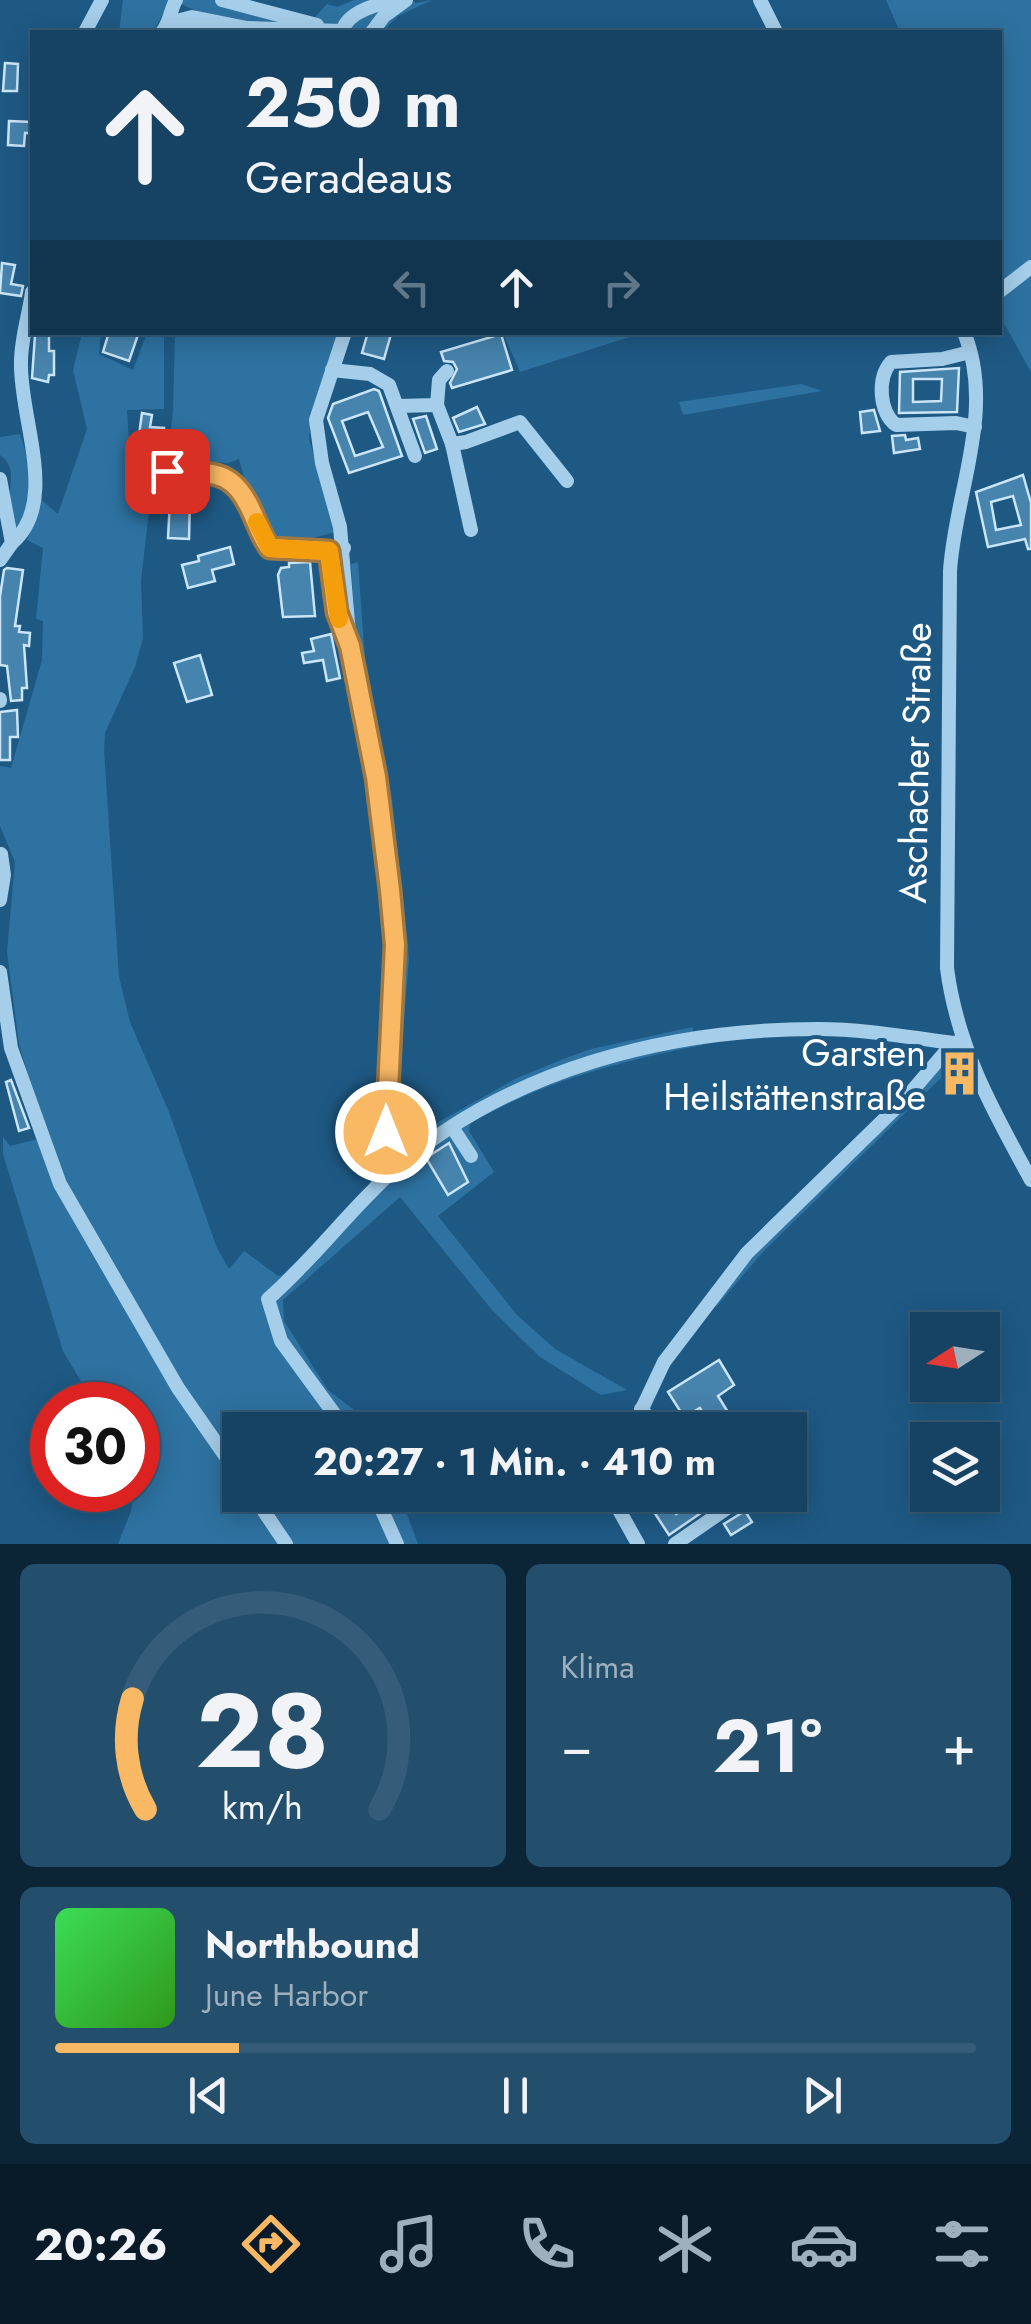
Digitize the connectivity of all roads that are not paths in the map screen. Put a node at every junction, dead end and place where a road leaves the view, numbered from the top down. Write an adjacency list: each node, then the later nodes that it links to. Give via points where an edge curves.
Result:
1 (102, 0): 8 (street)
2 (176, 0): 7 (street)
3 (222, 0): 10 (street)
4 (398, 0): 11 (street, via 355,15)
5 (406, 0): 12 (street)
6 (760, 0): 13 (street)
7 (170, 29): 9 (street, via 192,17)
8 (86, 30)
9 (294, 30)
10 (334, 30)
11 (343, 30)
12 (374, 30)
13 (775, 30)
14 (1031, 267): 15 (street)
15 (1002, 290)
16 (30, 304): 30 (street, via 20,362 36,500)
17 (344, 335): 19 (street)
18 (969, 339): 23 (street, Aschacher Straße); 23 (street, via 942,359 891,362 882,397 896,425)
19 (332, 370): 22 (street, via 370,374 389,385); 31 (street, via 316,437)
20 (447, 371): 21 (street)
21 (436, 405): 22 (street); 24 (street)
22 (398, 406): 25 (street)
23 (975, 426): 36 (street, Aschacher Straße, via 950,571 945,945)
24 (452, 444): 28 (street, via 520,422); 29 (street)
25 (415, 456)
26 (161, 468): 31 (street, via 240,486 270,548)
27 (0, 480): 30 (street)
28 (567, 480)
29 (472, 530)
30 (12, 543): 32 (street)
31 (336, 550): 39 (street, via 393,914 386,1132)
32 (0, 560)
33 (1, 854): 34 (street)
34 (0, 900)
35 (0, 972): 45 (street, via 11,1048 60,1184)
36 (958, 1042): 37 (street, via 821,1029 687,1041 554,1075); 40 (street, Aschacher Straße); 41 (street, via 747,1253 664,1362)
37 (452, 1127): 38 (street); 39 (street)
38 (471, 1156)
39 (394, 1171): 42 (street, via 268,1298 281,1340)
40 (1031, 1180)
41 (641, 1408): 43 (street); 44 (street)
42 (333, 1412)
43 (639, 1412)
44 (644, 1412)
45 (222, 1451)
46 (264, 1512): 50 (street)
47 (383, 1512): 51 (street)
48 (620, 1512): 52 (street)
49 (721, 1512): 53 (street)
50 (286, 1544)
51 (397, 1544)
52 (638, 1544)
53 (675, 1544)

